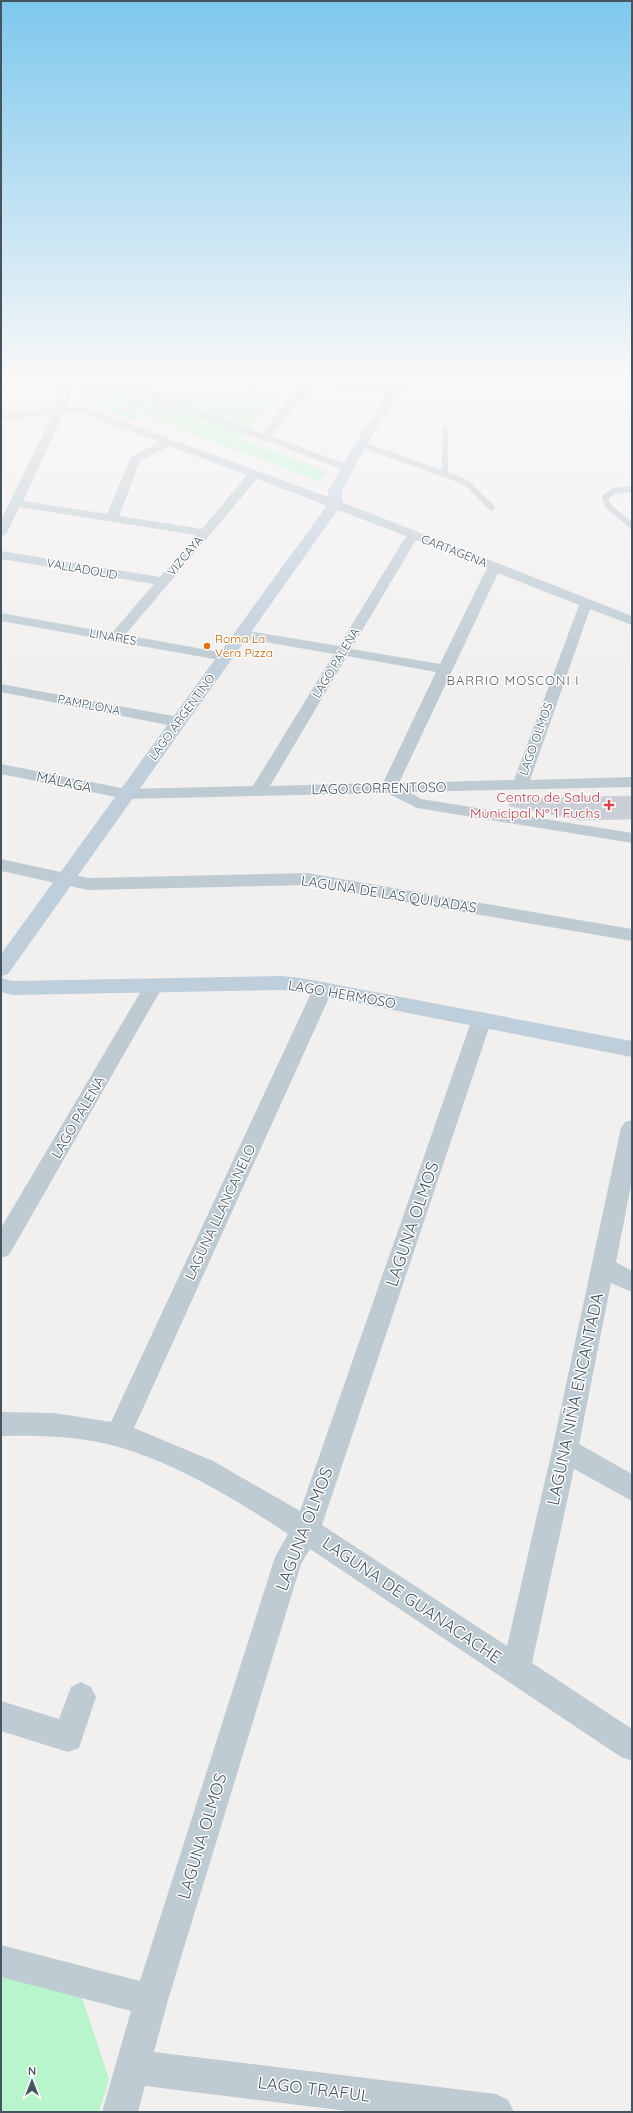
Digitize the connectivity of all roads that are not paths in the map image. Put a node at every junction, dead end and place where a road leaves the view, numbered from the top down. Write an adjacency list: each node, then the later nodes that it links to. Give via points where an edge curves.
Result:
1 (28, 477): 8 (street)
2 (128, 477): 11 (street)
3 (252, 477): 14 (street, VIZCAYA)
4 (261, 477): 9 (street, CARTAGENA)
5 (343, 477): 9 (street, LAGO ARGENTINO, via 335,491)
6 (452, 477): 10 (lane, via 469,485)
7 (632, 489): 12 (lane, via 608,493 605,497 608,506)
8 (15, 503): 11 (street); 13 (street)
9 (335, 504): 15 (street, CARTAGENA); 22 (street, LAGO ARGENTINO)
10 (492, 508)
11 (112, 518): 14 (street)
12 (632, 526)
13 (1, 533)
14 (205, 533): 18 (street, VIZCAYA)
15 (413, 535): 17 (street, CARTAGENA); 24 (street, LAGO PALENA)
16 (1, 555): 18 (street, VALLADOLID)
17 (494, 567): 19 (street, CARTAGENA); 26 (street)
18 (163, 582): 23 (street, VIZCAYA)
19 (586, 603): 21 (street, CARTAGENA); 31 (street, LAGO OLMOS)
20 (1, 617): 23 (street, LINARES)
21 (632, 621)
22 (242, 634): 24 (street); 25 (street, LAGO ARGENTINO)
23 (116, 637): 25 (street, LINARES)
24 (343, 652): 26 (street); 34 (street, LAGO PALENA)
25 (225, 657): 28 (street, LAGO ARGENTINO)
26 (445, 669): 33 (street)
27 (1, 688): 28 (street, PAMPLONA)
28 (178, 722): 35 (street, LAGO ARGENTINO)
29 (1, 769): 35 (street, MÁLAGA)
30 (632, 782): 31 (street, LAGO CORRENTOSO)
31 (520, 784): 32 (street, LAGO CORRENTOSO)
32 (476, 785): 33 (street, LAGO CORRENTOSO); 36 (street, via 460,798 466,806)
33 (389, 787): 34 (street, LAGO CORRENTOSO); 36 (street, via 417,803)
34 (260, 790): 35 (street, LAGO CORRENTOSO)
35 (126, 794): 39 (street, LAGO ARGENTINO)
36 (488, 814): 37 (street)
37 (632, 838)
38 (1, 865): 39 (street, LAGUNA DE LAS QUIJADAS)
39 (65, 880): 40 (street, LAGUNA DE LAS QUIJADAS, via 88,884 307,880); 41 (street, LAGO ARGENTINO)
40 (632, 935)
41 (1, 969)
42 (1, 985): 43 (street, LAGO HERMOSO, via 13,988)
43 (154, 986): 44 (street, LAGO HERMOSO, via 281,983); 48 (street, LAGO PALENA)
44 (323, 989): 45 (street, LAGO HERMOSO); 52 (street, LAGUNA LLANCANELO)
45 (482, 1019): 46 (street, LAGO HERMOSO); 55 (street, LAGUNA OLMOS)
46 (632, 1049)
47 (632, 1128): 49 (street, LAGUNA NIÑA ENCANTADA)
48 (1, 1248)
49 (604, 1267): 50 (street); 53 (street, LAGUNA NIÑA ENCANTADA)
50 (632, 1282)
51 (1, 1424): 52 (street, LAGUNA DE GUANACACHE, via 46,1425)
52 (118, 1435): 55 (street, LAGUNA DE GUANACACHE, via 140,1442 212,1475)
53 (565, 1450): 54 (street); 56 (street, LAGUNA NIÑA ENCANTADA)
54 (632, 1488)
55 (306, 1530): 56 (street, LAGUNA DE GUANACACHE); 61 (street, LAGUNA OLMOS, via 289,1557)
56 (516, 1669): 59 (street, LAGUNA DE GUANACACHE)
57 (81, 1697): 58 (street, via 68,1737)
58 (1, 1716)
59 (632, 1746)
60 (1, 1961): 61 (street)
61 (151, 2000): 62 (street, LAGUNA OLMOS)
62 (132, 2067): 63 (street, LAGUNA OLMOS); 64 (street, LAGO TRAFUL)
63 (120, 2112)
64 (496, 2112)

